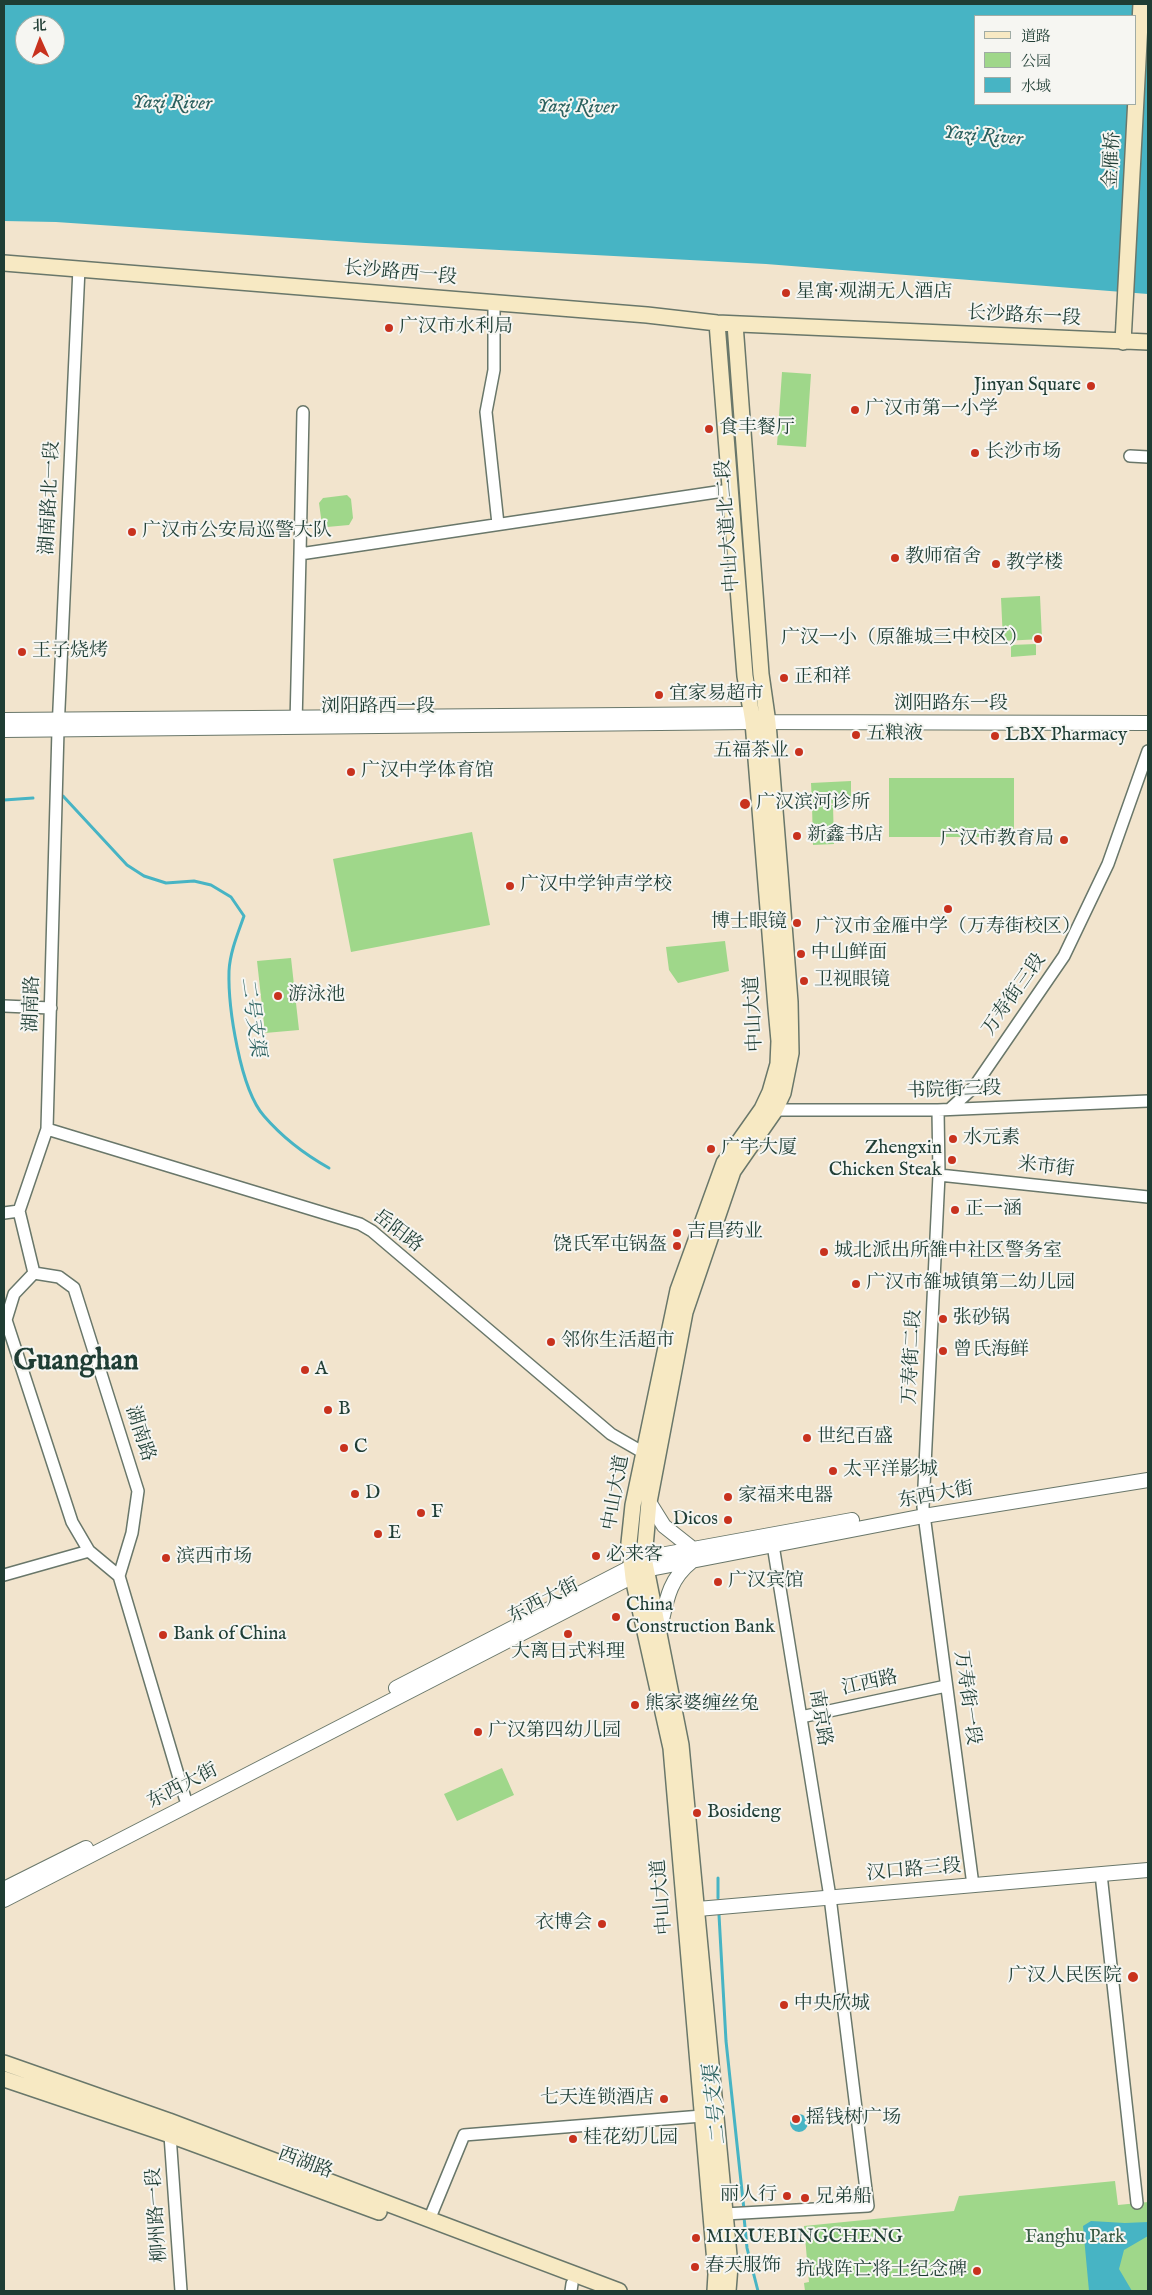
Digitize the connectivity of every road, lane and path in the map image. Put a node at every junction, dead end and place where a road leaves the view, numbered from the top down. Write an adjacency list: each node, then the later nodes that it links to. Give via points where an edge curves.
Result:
1 (1141, 4): 2 (main road, 金雁桥)
2 (1137, 82)
3 (1136, 105): 9 (main road, 金雁桥)
4 (4, 263): 5 (main road, 长沙路西一段)
5 (79, 268): 6 (main road, 长沙路西一段); 21 (street, 湖南路北一段)
6 (494, 302): 7 (main road, 长沙路西一段); 15 (street, via 494,370 486,412)
7 (717, 323): 8 (main road, 长沙路东一段); 14 (main road, 中山大道北二段)
8 (735, 324): 9 (main road, 长沙路东一段); 18 (main road, 中山大道北二段, via 761,674)
9 (1123, 342): 10 (main road, 长沙路东一段)
10 (1148, 342)
11 (303, 412): 16 (street)
12 (1130, 456): 13 (street)
13 (1148, 457)
14 (730, 490): 15 (street); 18 (main road, 中山大道北二段, via 745,676)
15 (498, 524): 16 (street)
16 (300, 554): 19 (street)
17 (4, 720): 21 (street)
18 (757, 720): 19 (street, 浏阳路西一段); 20 (street, 浏阳路东一段); 28 (main road, 中山大道, via 779,1041 778,1064)
19 (296, 722): 21 (street, 浏阳路西一段)
20 (1148, 723)
21 (58, 725): 22 (street, 浏阳路西一段); 25 (street, 湖南路)
22 (4, 730)
23 (1148, 751): 27 (street, 万寿街三段, via 1108,864 1064,956 974,1087)
24 (4, 1006): 25 (street)
25 (51, 1008): 30 (street, 湖南路)
26 (1148, 1101): 27 (street, 书院街三段)
27 (950, 1109): 29 (street, 书院街三段)
28 (768, 1110): 29 (street, 书院街三段); 36 (main road, 中山大道, via 724,1163 678,1290); 39 (main road, 中山大道, via 732,1170 684,1312)
29 (938, 1110): 31 (street, 万寿街二段)
30 (47, 1129): 33 (street, 湖南路); 36 (street, 岳阳路, via 360,1224 611,1434)
31 (940, 1175): 32 (street, 米市街); 40 (street, 万寿街二段)
32 (1148, 1197)
33 (19, 1211): 34 (street); 35 (street)
34 (4, 1213)
35 (34, 1273): 42 (street, via 14,1294 6,1320 72,1522); 46 (street, 湖南路, via 59,1277 74,1288 138,1491 132,1533)
36 (644, 1453): 44 (main road, 中山大道, via 629,1543)
37 (1148, 1471): 40 (street, 东西大街)
38 (1148, 1480): 40 (street, 东西大街)
39 (649, 1502): 43 (street, via 664,1526); 44 (main road, 中山大道)
40 (923, 1512): 41 (street, 东西大街); 43 (street, 东西大街); 48 (street, 万寿街一段)
41 (773, 1545): 43 (street, 东西大街); 49 (street, 南京路)
42 (89, 1551): 45 (street); 46 (street)
43 (693, 1555): 44 (street, 东西大街); 47 (street, via 671,1585)
44 (638, 1568): 47 (main road, 中山大道); 50 (street, 东西大街); 56 (street, 东西大街); 57 (main road, 中山大道, via 671,1748)
45 (4, 1575)
46 (119, 1576): 50 (street)
47 (658, 1634): 57 (main road, 中山大道, via 681,1744)
48 (946, 1686): 49 (street, 江西路); 53 (street, 万寿街一段)
49 (801, 1717): 55 (street, 南京路)
50 (184, 1798): 54 (street, 东西大街)
51 (1148, 1870): 52 (street, 汉口路三段)
52 (1101, 1874): 53 (street, 汉口路三段); 62 (street)
53 (973, 1885): 55 (street, 汉口路三段)
54 (4, 1889)
55 (830, 1897): 57 (street, 汉口路三段); 63 (street, 南京路, via 868,2206)
56 (4, 1900)
57 (690, 1909): 60 (main road, 中山大道); 63 (main road, 中山大道)
58 (4, 2063): 64 (main road, 西湖路, via 169,2121)
59 (4, 2079): 61 (main road, 西湖路)
60 (702, 2116): 64 (street, via 464,2135); 69 (main road, 中山大道)
61 (170, 2135): 65 (main road, 西湖路); 66 (street, 柳州路一段)
62 (1137, 2203)
63 (738, 2213): 70 (main road, 中山大道)
64 (429, 2220): 68 (main road, 西湖路)
65 (572, 2288): 67 (main road, 西湖路)
66 (181, 2291)
67 (591, 2291)
68 (619, 2291)
69 (715, 2291)
70 (728, 2291)

